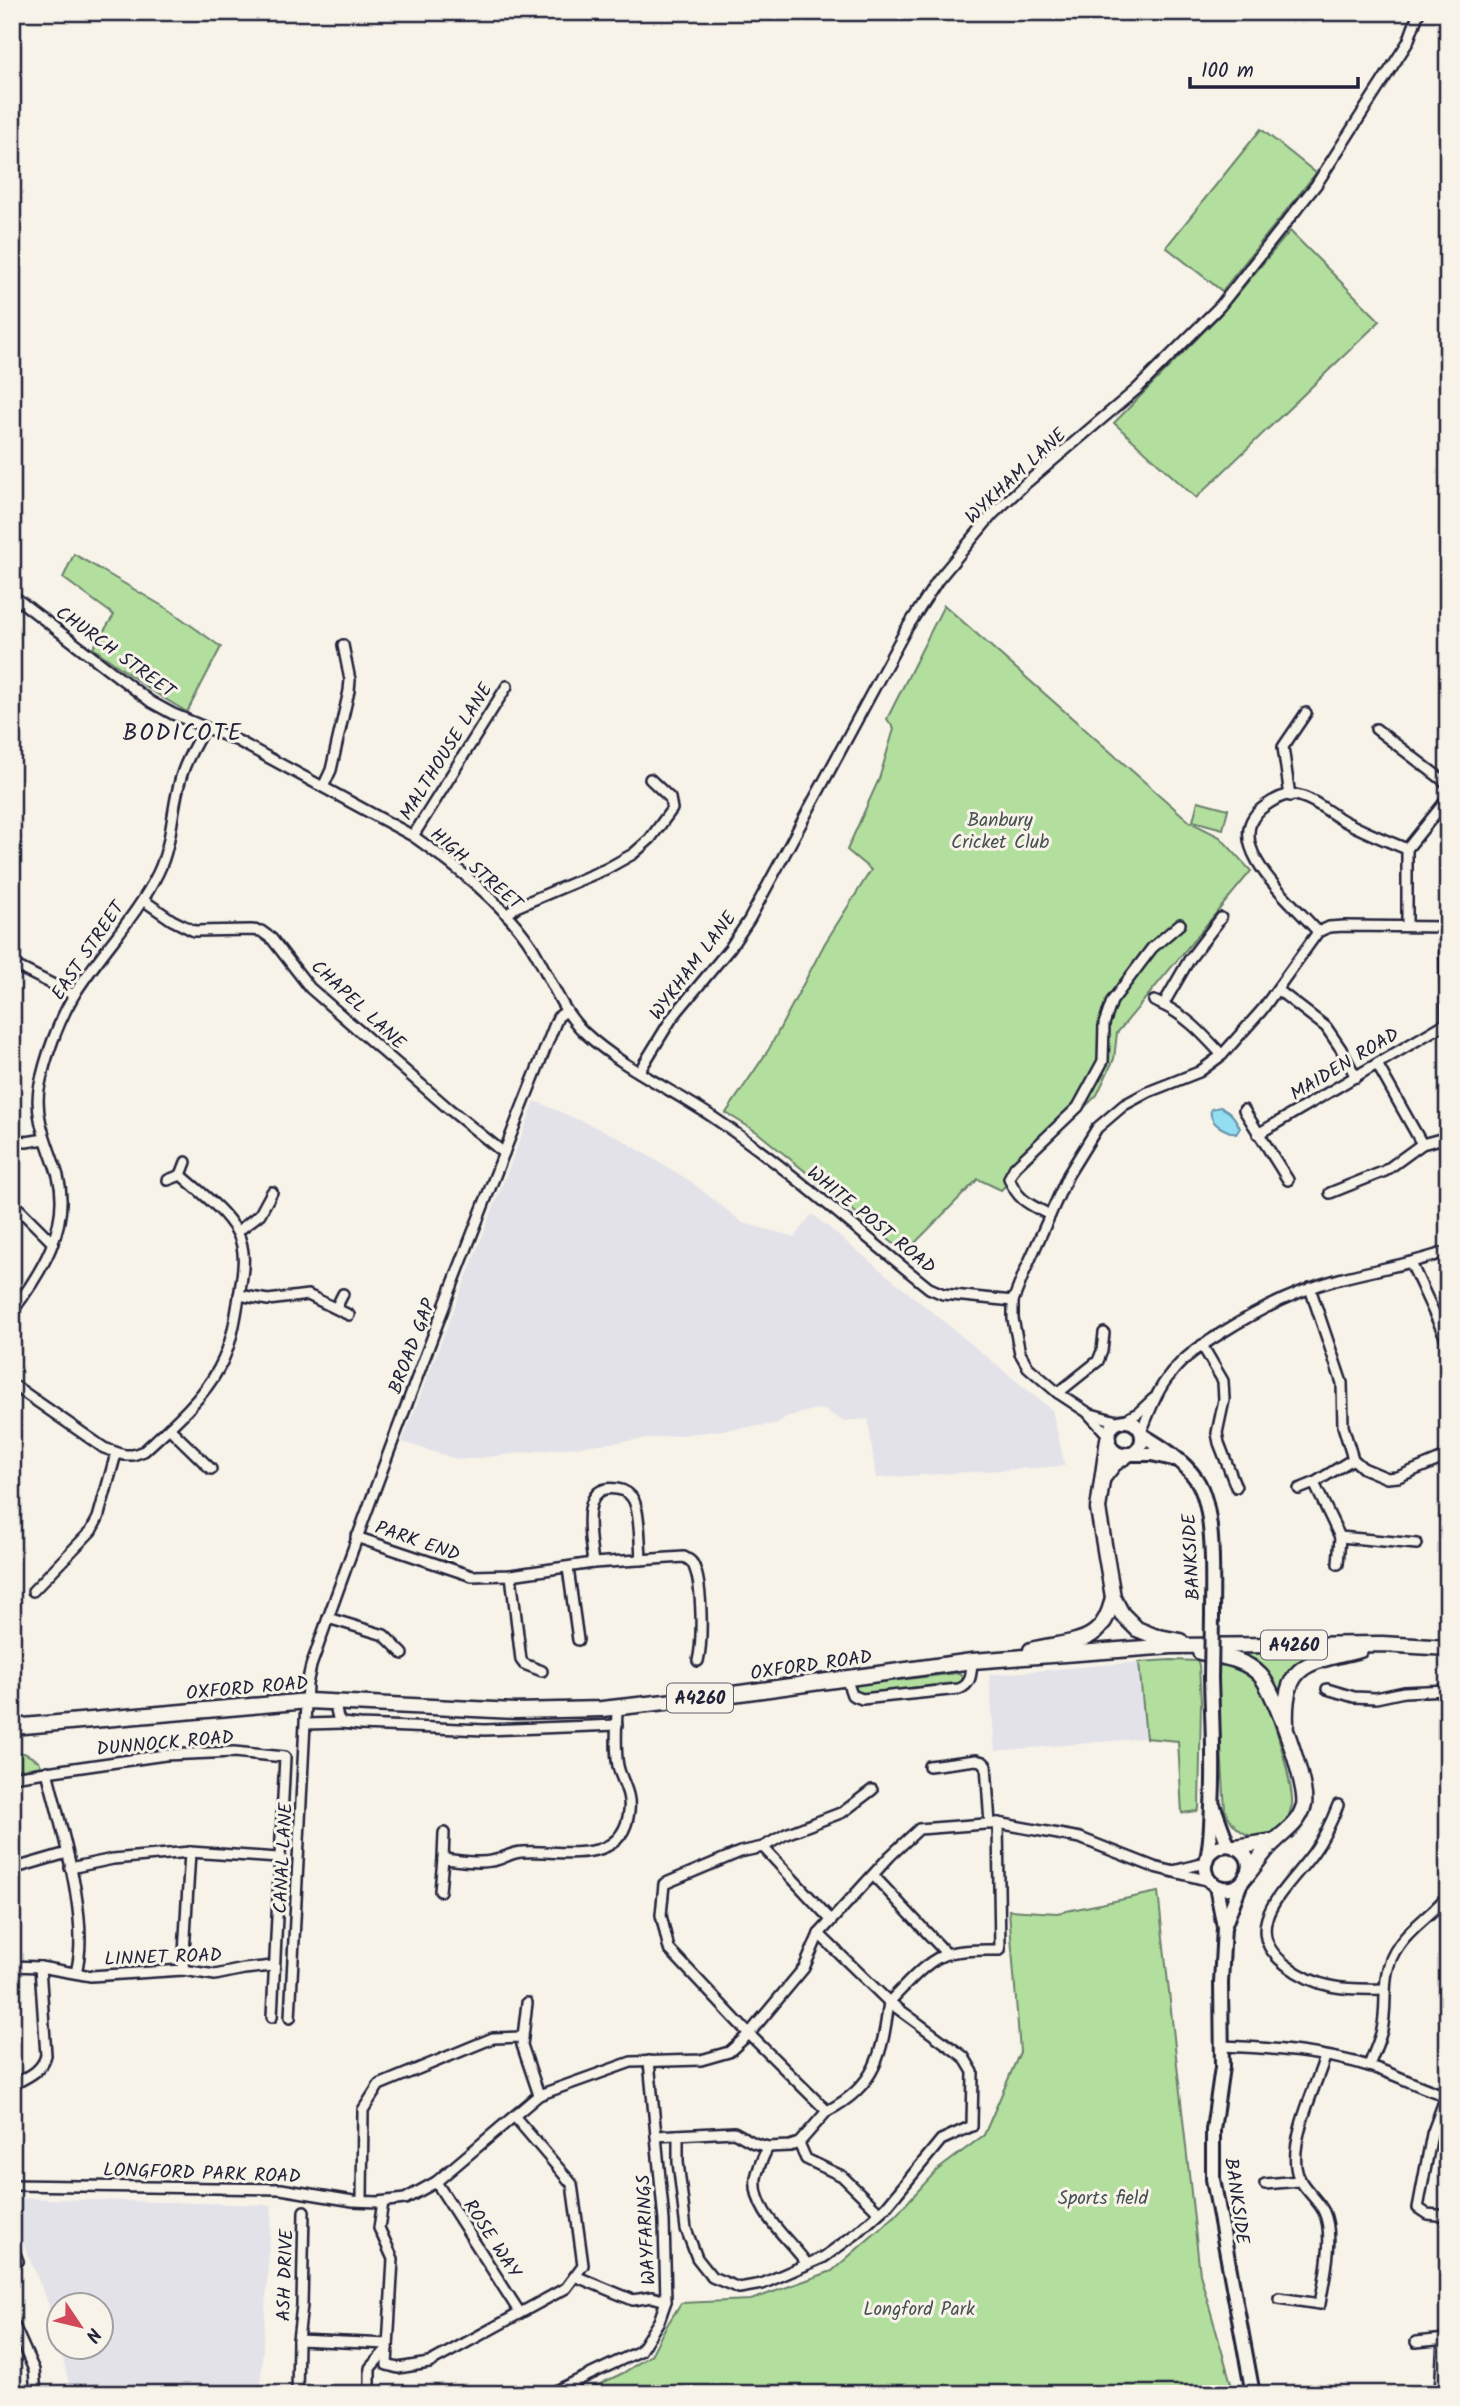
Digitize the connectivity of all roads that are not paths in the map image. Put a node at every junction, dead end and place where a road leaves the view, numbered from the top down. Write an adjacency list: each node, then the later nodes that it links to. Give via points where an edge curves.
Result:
1 (1419, 12): 29 (street, WYKHAM LANE, via 1402,51 1316,185 1220,306 1137,389 992,515 938,580 899,640 749,920 672,1018)
2 (12, 595): 6 (street, CHURCH STREET, via 151,702)
3 (343, 645): 10 (street, via 349,691)
4 (507, 686): 13 (street, MALTHOUSE LANE)
5 (1306, 713): 11 (street, via 1283,747)
6 (204, 728): 10 (street, HIGH STREET); 15 (street, EAST STREET, via 182,772 166,854)
7 (1376, 729): 9 (street)
8 (650, 779): 16 (street, via 670,798 672,809 643,846 606,869)
9 (1448, 785)
10 (323, 787): 13 (street, HIGH STREET)
11 (1290, 796): 14 (street); 21 (street, via 1258,811 1250,826 1249,847)
12 (1448, 799): 14 (street)
13 (413, 836): 16 (street, HIGH STREET)
14 (1407, 849): 19 (street)
15 (143, 900): 24 (street, EAST STREET); 37 (street, CHAPEL LANE, via 194,930 261,931 310,988)
16 (507, 915): 25 (street, HIGH STREET, via 531,945)
17 (1221, 918): 27 (street, via 1159,1003 1196,1025)
18 (1180, 924): 45 (street, via 1152,948 1112,1001 1104,1024 1102,1061 1078,1107 1015,1167 1010,1178 1015,1194)
19 (1407, 926): 20 (street); 21 (street, via 1329,927)
20 (1446, 927): 26 (street)
21 (1318, 932): 23 (street)
22 (12, 964): 24 (street)
23 (1278, 989): 27 (street); 30 (street, via 1326,1027)
24 (74, 995): 35 (street, EAST STREET, via 39,1089)
25 (566, 1011): 29 (street, HIGH STREET, via 604,1049); 37 (street, BROAD GAP, via 558,1017)
26 (1447, 1022): 28 (street, MAIDEN ROAD)
27 (1222, 1055): 45 (street, via 1199,1072 1147,1091 1097,1128)
28 (1377, 1064): 30 (street, MAIDEN ROAD); 36 (street)
29 (639, 1072): 53 (street, WHITE POST ROAD, via 727,1127 929,1288 943,1294)
30 (1356, 1077): 32 (street, MAIDEN ROAD)
31 (1244, 1110): 32 (street)
32 (1258, 1134): 41 (street)
33 (1448, 1137): 36 (street)
34 (12, 1138): 35 (street, via 26,1142)
35 (45, 1139): 47 (street, EAST STREET, via 61,1198)
36 (1422, 1144): 43 (street, via 1385,1171)
37 (504, 1153): 78 (street, BROAD GAP)
38 (186, 1163): 39 (street)
39 (181, 1175): 40 (street); 46 (street)
40 (168, 1180)
41 (1288, 1180)
42 (272, 1192): 46 (street, via 261,1214)
43 (1330, 1193)
44 (12, 1202): 47 (street)
45 (1050, 1215): 53 (street)
46 (237, 1231): 52 (street, via 244,1262)
47 (53, 1243): 55 (street, EAST STREET)
48 (1448, 1251): 49 (street)
49 (1411, 1263): 50 (street); 58 (street)
50 (1310, 1288): 59 (street, via 1252,1314); 71 (street, via 1342,1383 1343,1426)
51 (343, 1294): 54 (street)
52 (239, 1295): 54 (street, via 268,1300 308,1295); 65 (street, via 232,1335 218,1371)
53 (1013, 1301): 61 (street, via 1020,1353 1028,1367)
54 (335, 1308): 56 (street)
55 (12, 1312)
56 (349, 1315)
57 (1104, 1333): 61 (street, via 1098,1361)
58 (1448, 1343)
59 (1202, 1345): 62 (street, via 1177,1365); 76 (street, via 1223,1381 1217,1433)
60 (12, 1384): 68 (street)
61 (1058, 1393): 63 (street)
62 (1156, 1395): 64 (street); 66 (street)
63 (1087, 1412): 64 (street); 67 (street)
64 (1122, 1422): 66 (street, via 1134,1423); 67 (street, via 1112,1427)
65 (169, 1428): 68 (street, via 144,1451); 73 (street)
66 (1141, 1433): 69 (street, via 1141,1444); 72 (street, BANKSIDE)
67 (1108, 1437): 69 (street, via 1116,1453); 74 (main road)
68 (117, 1454): 86 (street, via 91,1531)
69 (1129, 1455): 72 (street, via 1160,1455); 74 (main road, via 1114,1464)
70 (1448, 1455): 71 (street, via 1387,1478)
71 (1353, 1459): 75 (street)
72 (1180, 1463): 115 (street, BANKSIDE, bridge, via 1195,1477 1208,1509)
73 (211, 1469)
74 (1100, 1482): 87 (main road, via 1099,1523)
75 (1314, 1483): 77 (street); 79 (street)
76 (1236, 1487)
77 (1299, 1489)
78 (356, 1537): 85 (street, PARK END, via 461,1574); 88 (street, BROAD GAP)
79 (1340, 1537): 80 (street); 83 (street)
80 (1417, 1545)
81 (642, 1560): 82 (street, PARK END); 82 (street, via 635,1503 626,1492 609,1488 594,1497 589,1513); 96 (street, PARK END, via 684,1557 694,1566 702,1644)
82 (593, 1563): 84 (street, PARK END)
83 (1338, 1563)
84 (568, 1568): 85 (street, PARK END); 89 (street)
85 (511, 1575): 98 (street, via 521,1660)
86 (33, 1591)
87 (1113, 1597): 92 (main road, via 1137,1629); 95 (main road, via 1108,1618 1092,1636)
88 (328, 1618): 94 (street, via 384,1635); 102 (street, BROAD GAP, via 311,1666)
89 (578, 1640)
90 (1382, 1644): 92 (main road, OXFORD ROAD / A4260); 93 (main road, OXFORD ROAD / A4260); 109 (main road, via 1322,1658 1302,1669 1286,1694)
91 (1172, 1646): 92 (main road, OXFORD ROAD / A4260); 95 (main road, OXFORD ROAD / A4260); 109 (main road, via 1228,1657 1254,1670 1268,1688)
92 (1205, 1646)
93 (1448, 1648)
94 (403, 1654)
95 (1003, 1659): 97 (main road, OXFORD ROAD / A4260)
96 (698, 1661)
97 (972, 1661): 99 (main road, OXFORD ROAD / A4260); 99 (street, via 971,1679 959,1689 862,1699 852,1695)
98 (542, 1671)
99 (846, 1678): 104 (main road, OXFORD ROAD / A4260)
100 (1327, 1689): 101 (street, via 1377,1698)
101 (1446, 1690): 114 (street)
102 (308, 1701): 103 (main road, OXFORD ROAD / A4260); 106 (street, CANAL LANE); 108 (main road, OXFORD ROAD / A4260)
103 (334, 1701): 104 (main road, OXFORD ROAD / A4260, via 515,1711); 105 (street)
104 (617, 1706): 107 (street)
105 (342, 1723): 106 (street); 107 (street, via 485,1730)
106 (307, 1724): 148 (street, CANAL LANE)
107 (617, 1725): 125 (street, via 618,1769 628,1788 629,1812 616,1840 587,1853 519,1852 491,1861)
108 (12, 1727)
109 (1287, 1731): 119 (main road, via 1305,1797 1296,1823)
110 (929, 1766): 117 (street, via 983,1762)
111 (47, 1771): 112 (street, DUNNOCK ROAD); 123 (street); 124 (street, DUNNOCK ROAD, via 165,1755 234,1752 285,1757)
112 (12, 1777)
113 (872, 1790): 121 (street, via 843,1812)
114 (1448, 1790)
115 (1212, 1803): 120 (street); 126 (street, BANKSIDE)
116 (1338, 1805): 144 (street, via 1329,1829 1275,1902 1265,1922 1266,1939 1273,1955 1315,1983 1348,1990)
117 (994, 1824): 129 (street, LONGFORD PARK ROAD, via 1080,1839); 130 (street, LONGFORD PARK ROAD, via 919,1829); 138 (street, via 1000,1950)
118 (444, 1833): 125 (street)
119 (1275, 1841): 120 (main road); 131 (main road)
120 (1232, 1846): 126 (street, via 1217,1847); 131 (street, via 1241,1850 1248,1862)
121 (763, 1847): 135 (street); 149 (street, via 664,1884 661,1915 669,1950)
122 (190, 1852): 124 (street); 127 (street); 142 (street)
123 (67, 1853): 127 (street); 128 (street)
124 (278, 1858): 140 (street)
125 (443, 1859): 133 (street)
126 (1206, 1859): 129 (street); 132 (street, via 1207,1876)
127 (70, 1868): 143 (street, via 80,1925)
128 (12, 1870)
129 (1172, 1871): 132 (street, LONGFORD PARK ROAD)
130 (873, 1875): 135 (street, LONGFORD PARK ROAD); 138 (street)
131 (1243, 1880): 132 (street, via 1228,1889); 136 (street, BANKSIDE)
132 (1213, 1884): 136 (street, BANKSIDE)
133 (440, 1891)
134 (1448, 1894): 144 (street, via 1398,1945)
135 (831, 1920): 137 (street, LONGFORD PARK ROAD)
136 (1224, 1927): 151 (street, BANKSIDE)
137 (819, 1934): 145 (street); 149 (street, LONGFORD PARK ROAD, via 804,1968)
138 (947, 1954): 145 (street, via 923,1969)
139 (12, 1966): 141 (street, LINNET ROAD)
140 (273, 1966): 142 (street, LINNET ROAD, via 215,1975); 147 (street)
141 (40, 1967): 143 (street, LINNET ROAD); 155 (street, via 47,2055 39,2070)
142 (183, 1969): 143 (street, LINNET ROAD, via 91,1976)
143 (76, 1972)
144 (1383, 1989): 154 (street, via 1382,2029)
145 (889, 2002): 158 (street, via 883,2045 870,2076 845,2102); 171 (street, via 964,2057 973,2072 974,2107 972,2126 941,2140)
146 (527, 2003): 150 (street)
147 (271, 2017)
148 (290, 2018)
149 (749, 2034): 153 (street, LONGFORD PARK ROAD, via 729,2052 701,2060); 158 (street)
150 (523, 2037): 156 (street); 168 (street, via 493,2038 379,2085 363,2110)
151 (1222, 2046): 152 (street); 189 (street, BANKSIDE, via 1213,2179)
152 (1325, 2057): 154 (street); 164 (street, via 1298,2139)
153 (649, 2062): 156 (street, LONGFORD PARK ROAD, via 631,2062); 161 (street, WAYFARINGS)
154 (1369, 2066): 157 (street)
155 (12, 2085)
156 (539, 2095): 159 (street, LONGFORD PARK ROAD)
157 (1447, 2096): 172 (street, via 1432,2134 1418,2208)
158 (827, 2111): 162 (street)
159 (514, 2116): 165 (street, LONGFORD PARK ROAD); 176 (street, via 572,2184 583,2265)
160 (678, 2135): 161 (street); 163 (street, via 734,2133); 174 (street, via 686,2229 697,2258 712,2277 739,2288 762,2284)
161 (656, 2136): 178 (street, WAYFARINGS)
162 (799, 2143): 163 (street); 171 (street, via 806,2159 842,2176)
163 (768, 2147): 174 (street, via 756,2182 761,2204)
164 (1299, 2181): 166 (street); 177 (street, via 1325,2213 1329,2244 1321,2304)
165 (436, 2182): 169 (street, LONGFORD PARK ROAD, via 405,2199); 179 (street, ROSE WAY)
166 (1265, 2184)
167 (12, 2185): 168 (street, LONGFORD PARK ROAD, via 281,2189)
168 (362, 2200): 169 (street, LONGFORD PARK ROAD)
169 (383, 2202): 184 (street, via 379,2228 393,2259)
170 (304, 2211): 182 (street, ASH DRIVE)
171 (879, 2212): 174 (street, via 824,2257)
172 (1448, 2216)
173 (12, 2246): 175 (street, via 18,2261)
174 (807, 2264)
175 (12, 2265)
176 (575, 2276): 178 (street, WAYFARINGS, via 633,2300 652,2297); 179 (street, via 566,2288)
177 (1279, 2298)
178 (666, 2301): 188 (street, via 640,2351)
179 (520, 2313): 184 (street, via 429,2363 398,2368 387,2365)
180 (12, 2320): 185 (street, via 34,2370)
181 (1445, 2339): 183 (street); 190 (street)
182 (298, 2340): 184 (street, ASH DRIVE); 186 (street, ASH DRIVE)
183 (1416, 2342)
184 (388, 2346): 187 (street, via 370,2368)
185 (36, 2394)
186 (297, 2394)
187 (370, 2394)
188 (549, 2394)
189 (1253, 2394)
190 (1440, 2394)

